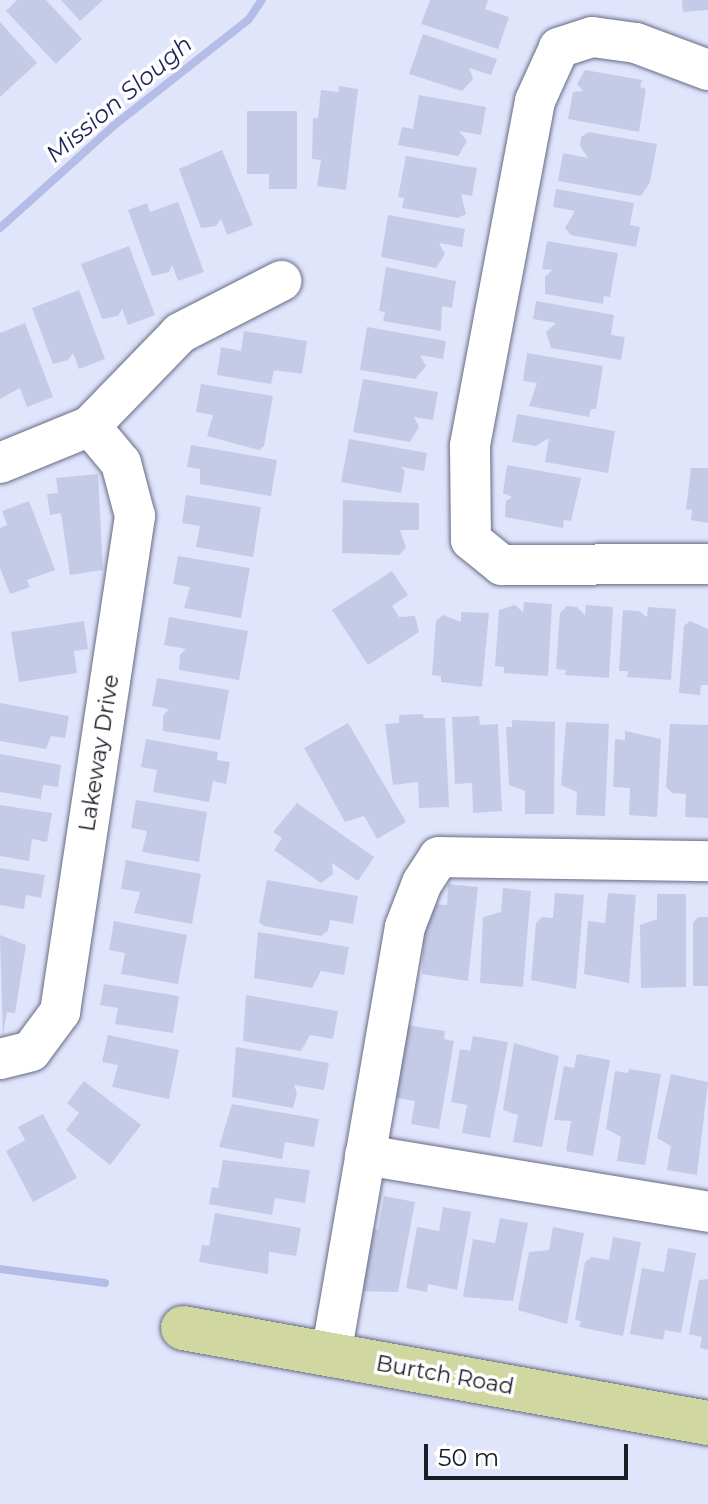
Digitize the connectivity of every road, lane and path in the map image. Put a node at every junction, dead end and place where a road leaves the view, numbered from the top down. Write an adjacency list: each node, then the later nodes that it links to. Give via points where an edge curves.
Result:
1 (708, 70): 5 (street, via 636,43 592,37 559,48 535,101 470,462 471,540 502,565)
2 (281, 281): 3 (street, via 180,333)
3 (90, 426): 4 (street); 7 (street, Lakeway Drive, via 121,463 135,516 60,1012 31,1051)
4 (0, 463)
5 (708, 564)
6 (708, 861): 8 (street, via 439,857 405,927)
7 (0, 1059)
8 (365, 1155): 9 (street); 11 (street)
9 (708, 1212)
10 (183, 1328): 11 (main road, Burtch Road)
11 (331, 1355): 12 (main road, Burtch Road)
12 (708, 1423)

